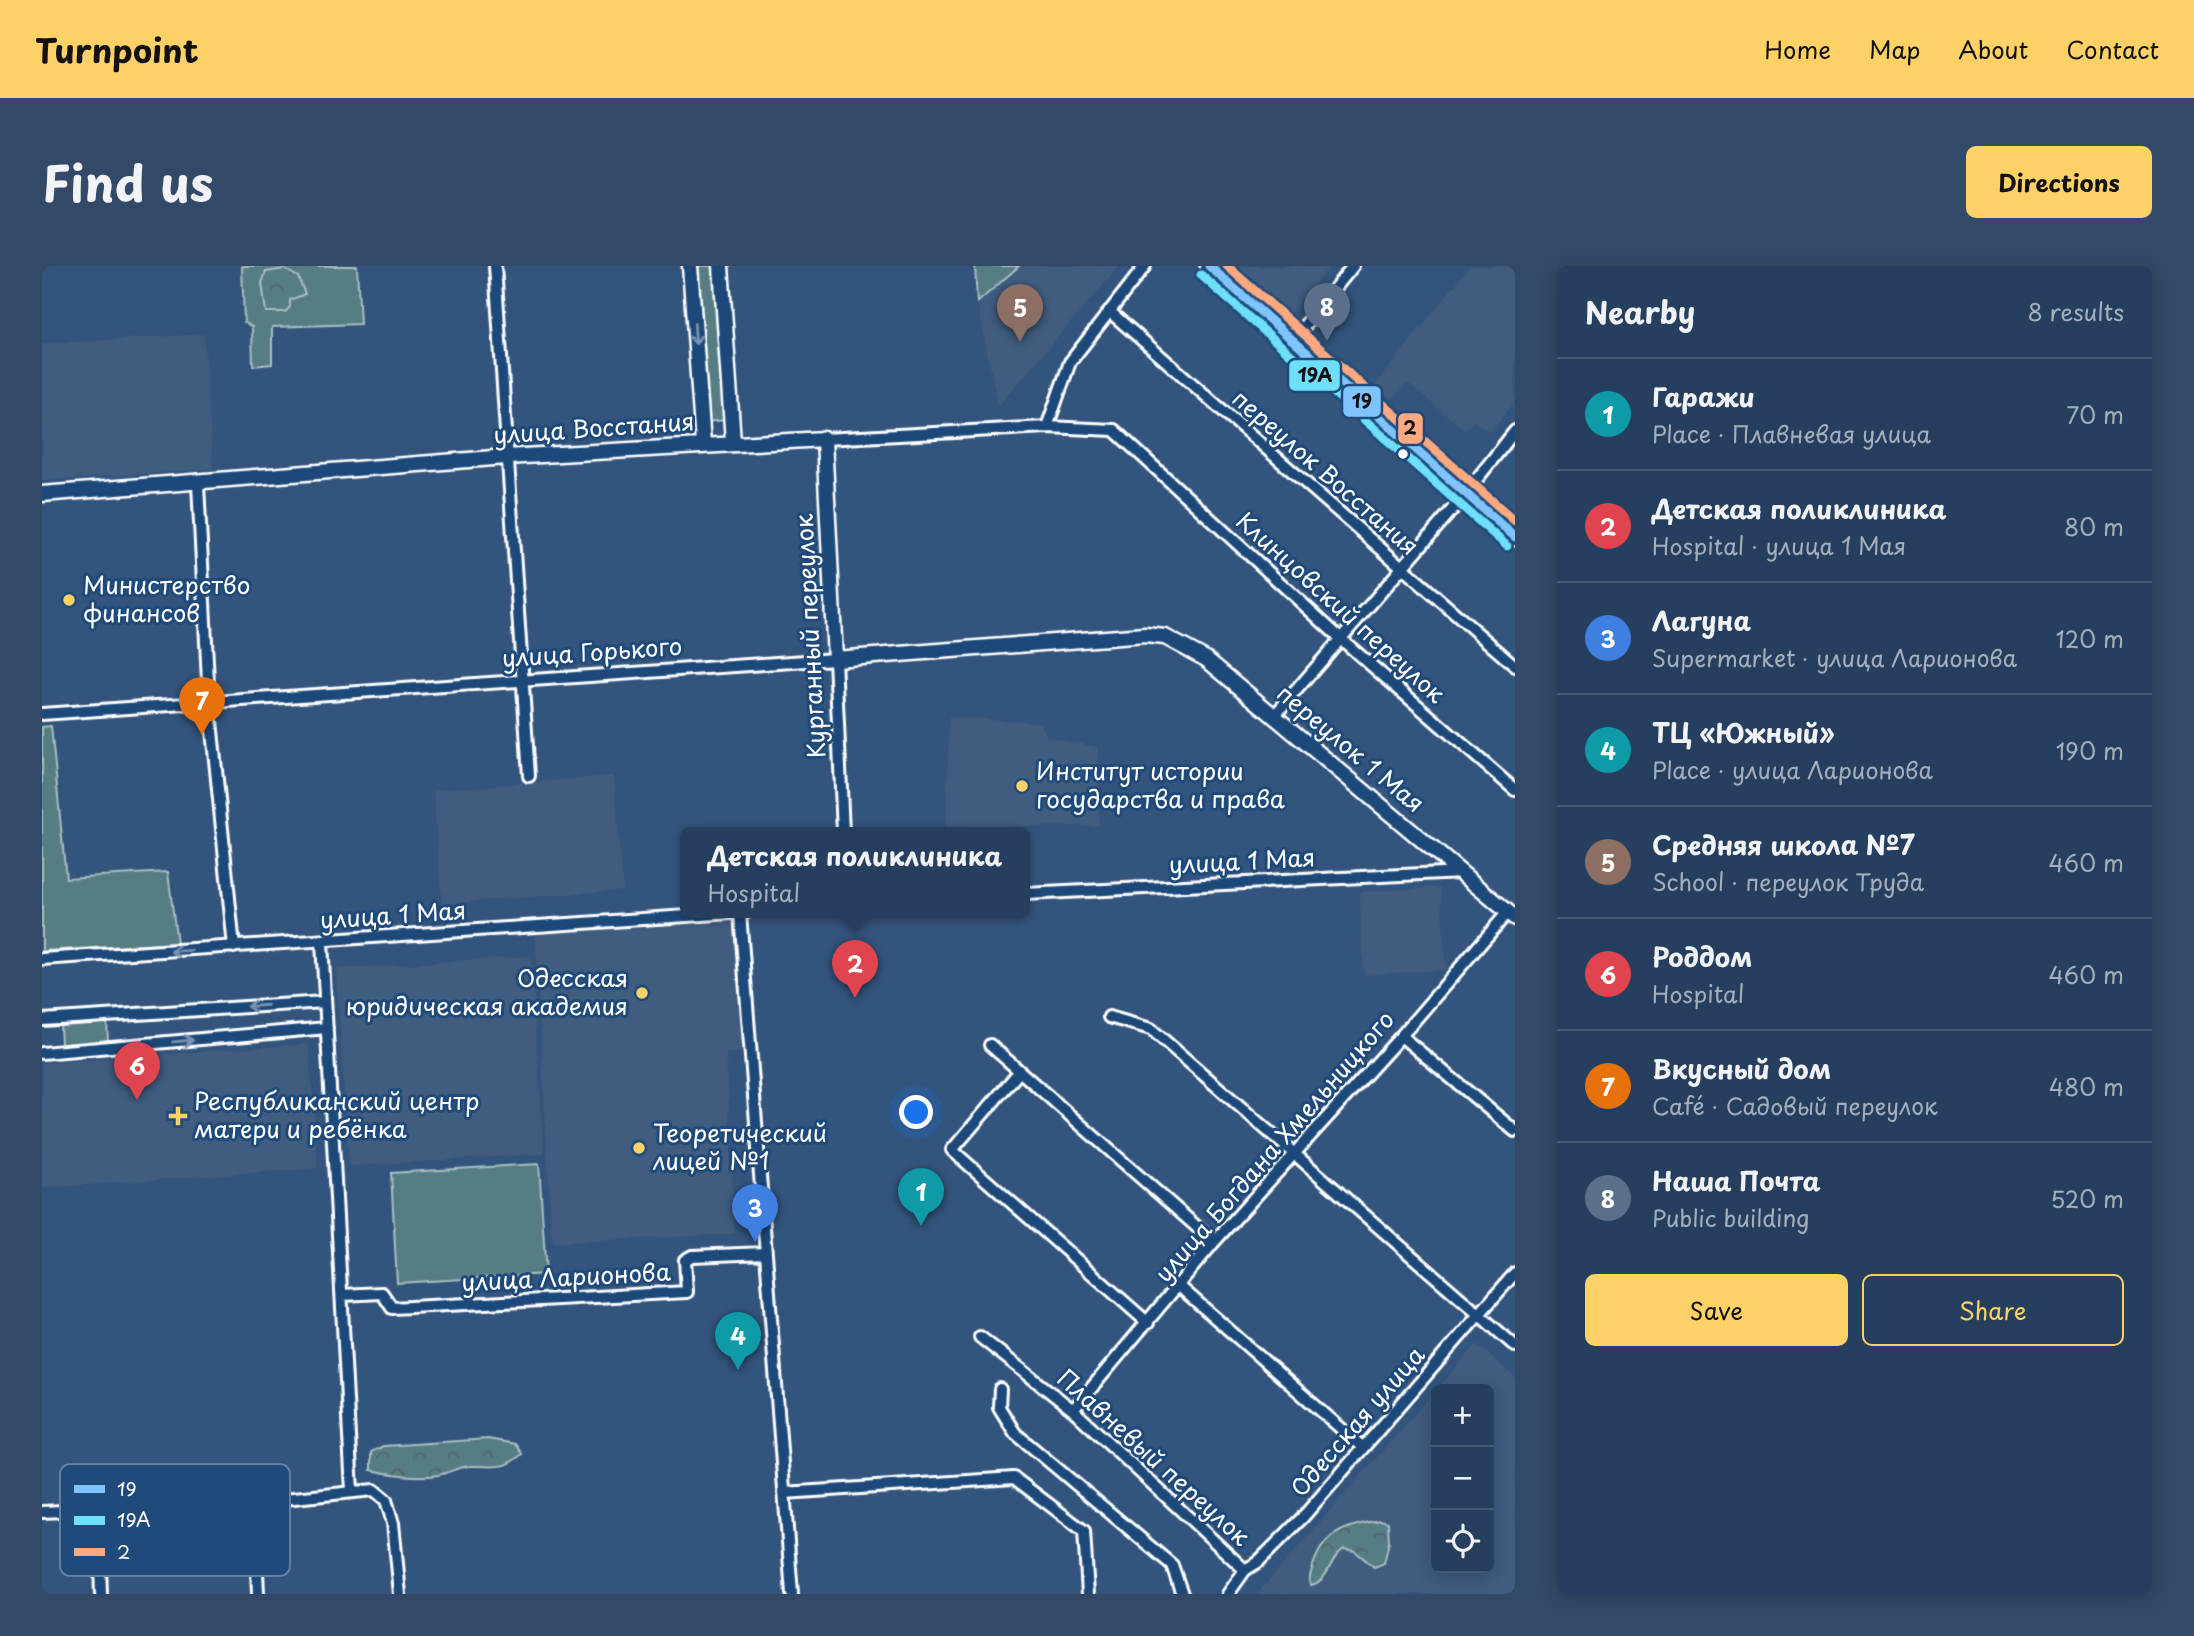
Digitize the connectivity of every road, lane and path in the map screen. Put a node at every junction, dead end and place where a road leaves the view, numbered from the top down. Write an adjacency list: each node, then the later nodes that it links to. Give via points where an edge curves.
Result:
1 (495, 266): 15 (street)
2 (690, 266): 13 (street, one-way to 13)
3 (721, 266): 12 (street)
4 (1144, 266): 7 (street)
5 (1209, 266): 8 (main road)
6 (1353, 266): 8 (street)
7 (1109, 311): 9 (street, via 1070,362); 20 (street, переулок Восстания)
8 (1293, 340): 18 (main road)
9 (1047, 427): 11 (street, улица Восстания); 14 (street, улица Восстания, via 1114,430)
10 (1515, 431): 18 (street)
11 (824, 439): 12 (street, улица Восстания); 23 (street, Курганный переулок)
12 (733, 442): 13 (street, улица Восстания)
13 (702, 444): 15 (street, улица Восстания)
14 (1140, 456): 22 (street, Клинцовский переулок)
15 (506, 457): 16 (street, улица Восстания); 25 (street)
16 (198, 484): 17 (street, улица Восстания); 26 (street)
17 (42, 494)
18 (1465, 495): 19 (main road); 20 (street)
19 (1515, 537)
20 (1402, 567): 22 (street); 24 (street, переулок Восстания)
21 (1145, 635): 23 (street, улица Горького); 28 (street, переулок 1 Мая, via 1165,638 1206,659)
22 (1341, 639): 28 (street); 30 (street, Клинцовский переулок)
23 (835, 659): 25 (street, улица Горького); 31 (street, Курганный переулок)
24 (1515, 666)
25 (522, 681): 26 (street, улица Горького); 29 (street)
26 (209, 701): 27 (street, улица Горького); 38 (street)
27 (42, 714)
28 (1274, 716): 32 (street, переулок 1 Мая)
29 (529, 776)
30 (1515, 790)
31 (843, 827)
32 (1462, 872): 33 (street, улица 1 Мая); 34 (street, переулок 1 Мая)
33 (1030, 894)
34 (1511, 915): 44 (street, улица Богдана Хмельницкого)
35 (680, 917): 37 (street, улица 1 Мая)
36 (740, 918): 51 (street)
37 (322, 942): 38 (street, улица 1 Мая); 40 (street)
38 (233, 947): 39 (street, улица 1 Мая, one-way to 39)
39 (42, 959)
40 (325, 1002): 42 (street, one-way to 42); 43 (street)
41 (1109, 1017): 49 (street, via 1151,1029)
42 (42, 1020)
43 (327, 1028): 46 (street, one-way to 43); 54 (street)
44 (1401, 1036): 48 (street); 49 (street, улица Богдана Хмельницкого)
45 (990, 1045): 47 (street)
46 (42, 1053)
47 (1019, 1072): 50 (street); 56 (street, via 952,1150)
48 (1515, 1131)
49 (1294, 1154): 50 (street, улица Богдана Хмельницкого); 55 (street)
50 (1214, 1242): 53 (street, улица Богдана Хмельницкого)
51 (766, 1253): 54 (street, улица Ларионова, via 692,1256 684,1266 687,1292 392,1308 382,1293); 63 (street)
52 (1515, 1273): 55 (street, Одесская улица)
53 (1180, 1287): 56 (street, улица Богдана Хмельницкого); 61 (street)
54 (342, 1295): 62 (street)
55 (1481, 1316): 58 (street); 61 (street, Одесская улица)
56 (1148, 1322): 60 (street, улица Богдана Хмельницкого)
57 (980, 1337): 60 (street, Плавневый переулок)
58 (1515, 1346)
59 (1000, 1389): 75 (street, via 999,1407 1015,1433 1172,1564)
60 (1073, 1410): 67 (street, Плавневый переулок)
61 (1361, 1446): 67 (street, Одесская улица, via 1272,1550)
62 (352, 1491): 64 (street); 72 (street, via 373,1490 386,1500 393,1523)
63 (785, 1493): 73 (street); 74 (street, via 1013,1478 1084,1531)
64 (290, 1498)
65 (60, 1511): 66 (street)
66 (42, 1512)
67 (1245, 1570): 76 (street, Одесская улица)
68 (100, 1576): 70 (street)
69 (257, 1576): 71 (street)
70 (101, 1594)
71 (258, 1594)
72 (400, 1594)
73 (792, 1594)
74 (1088, 1594)
75 (1182, 1594)
76 (1228, 1594)

